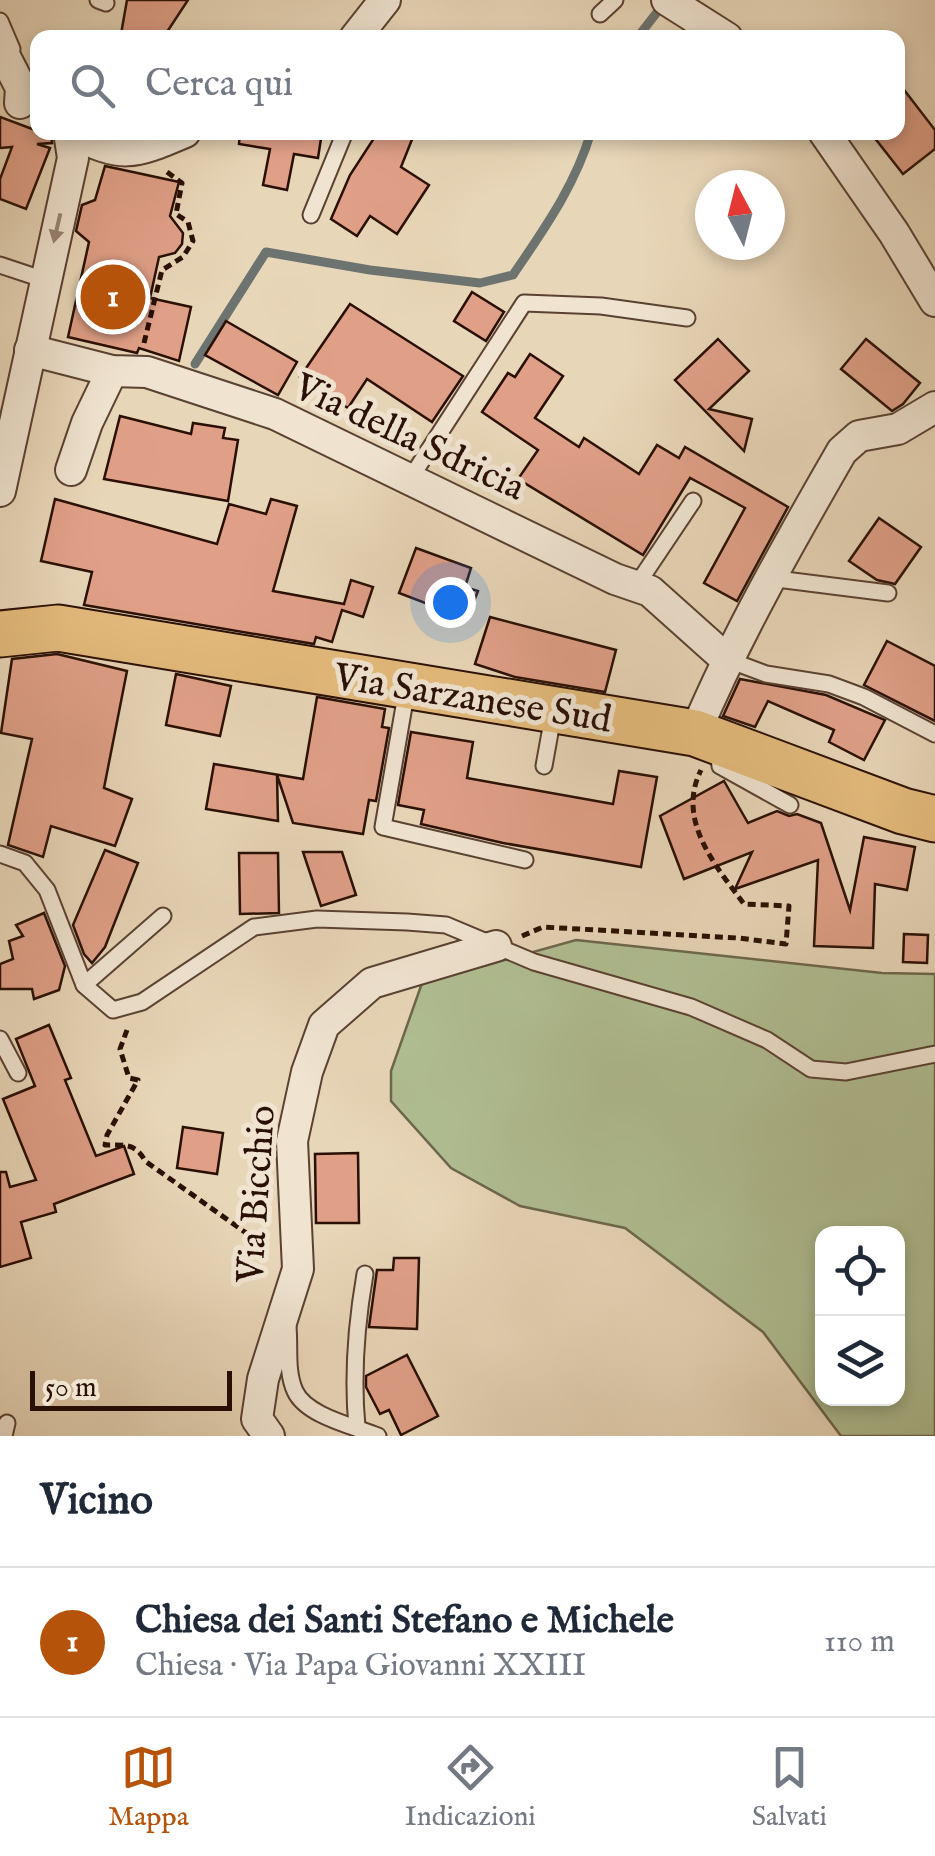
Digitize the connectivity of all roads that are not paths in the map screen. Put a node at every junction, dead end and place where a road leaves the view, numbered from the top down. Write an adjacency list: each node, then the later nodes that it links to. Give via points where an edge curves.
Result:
1 (385, 0): 6 (street)
2 (615, 0): 4 (lane)
3 (667, 0): 7 (street)
4 (600, 14)
5 (0, 20): 9 (lane, via 23,78)
6 (361, 30)
7 (714, 30)
8 (0, 47): 9 (street)
9 (16, 94)
10 (70, 140): 17 (street, one-way to 17, via 73,158)
11 (85, 140): 12 (street, via 106,150 136,151)
12 (164, 140)
13 (342, 140): 15 (lane)
14 (830, 140): 18 (street)
15 (311, 215)
16 (0, 265): 17 (lane)
17 (45, 280): 20 (street)
18 (935, 301)
19 (687, 318): 25 (lane, via 524,303)
20 (30, 350): 21 (street, Via della Sdricia); 23 (street)
21 (125, 371): 24 (street, via 87,423); 25 (street, Via della Sdricia, via 275,414)
22 (935, 407): 28 (street, via 898,429 860,436 842,451)
23 (4, 456): 26 (street)
24 (71, 470)
25 (410, 479): 29 (street, Via della Sdricia)
26 (0, 490)
27 (693, 501): 29 (lane)
28 (769, 578): 30 (lane); 32 (street)
29 (636, 586): 32 (street, Via della Sdricia)
30 (888, 594)
31 (0, 634): 33 (main road, Via Sarzanese Sud, via 58,628)
32 (726, 659): 35 (lane, via 766,674 829,684); 36 (street)
33 (408, 688): 34 (main road, Via Sarzanese Sud); 41 (lane, via 382,828)
34 (554, 710): 36 (main road, Via Sarzanese Sud); 37 (lane)
35 (935, 734)
36 (706, 736): 38 (lane, via 720,766); 39 (main road, Via Sarzanese Sud)
37 (544, 766)
38 (790, 805)
39 (935, 819)
40 (0, 854): 44 (lane, via 24,863 47,890)
41 (524, 860)
42 (164, 916): 44 (lane)
43 (496, 946): 44 (lane, via 446,924 317,920 254,927 142,1002 114,1010); 46 (lane, via 692,1007 767,1040 811,1069 846,1072); 49 (street, Via Bicchio, via 372,983 324,1025 292,1140 298,1270)
44 (84, 985)
45 (0, 1039): 47 (lane)
46 (935, 1054)
47 (18, 1072)
48 (365, 1274): 50 (lane, via 352,1383)
49 (287, 1302): 50 (lane, via 296,1394 324,1416); 51 (street, Via Bicchio, via 256,1419)
50 (357, 1427): 52 (lane)
51 (269, 1436)
52 (378, 1436)

